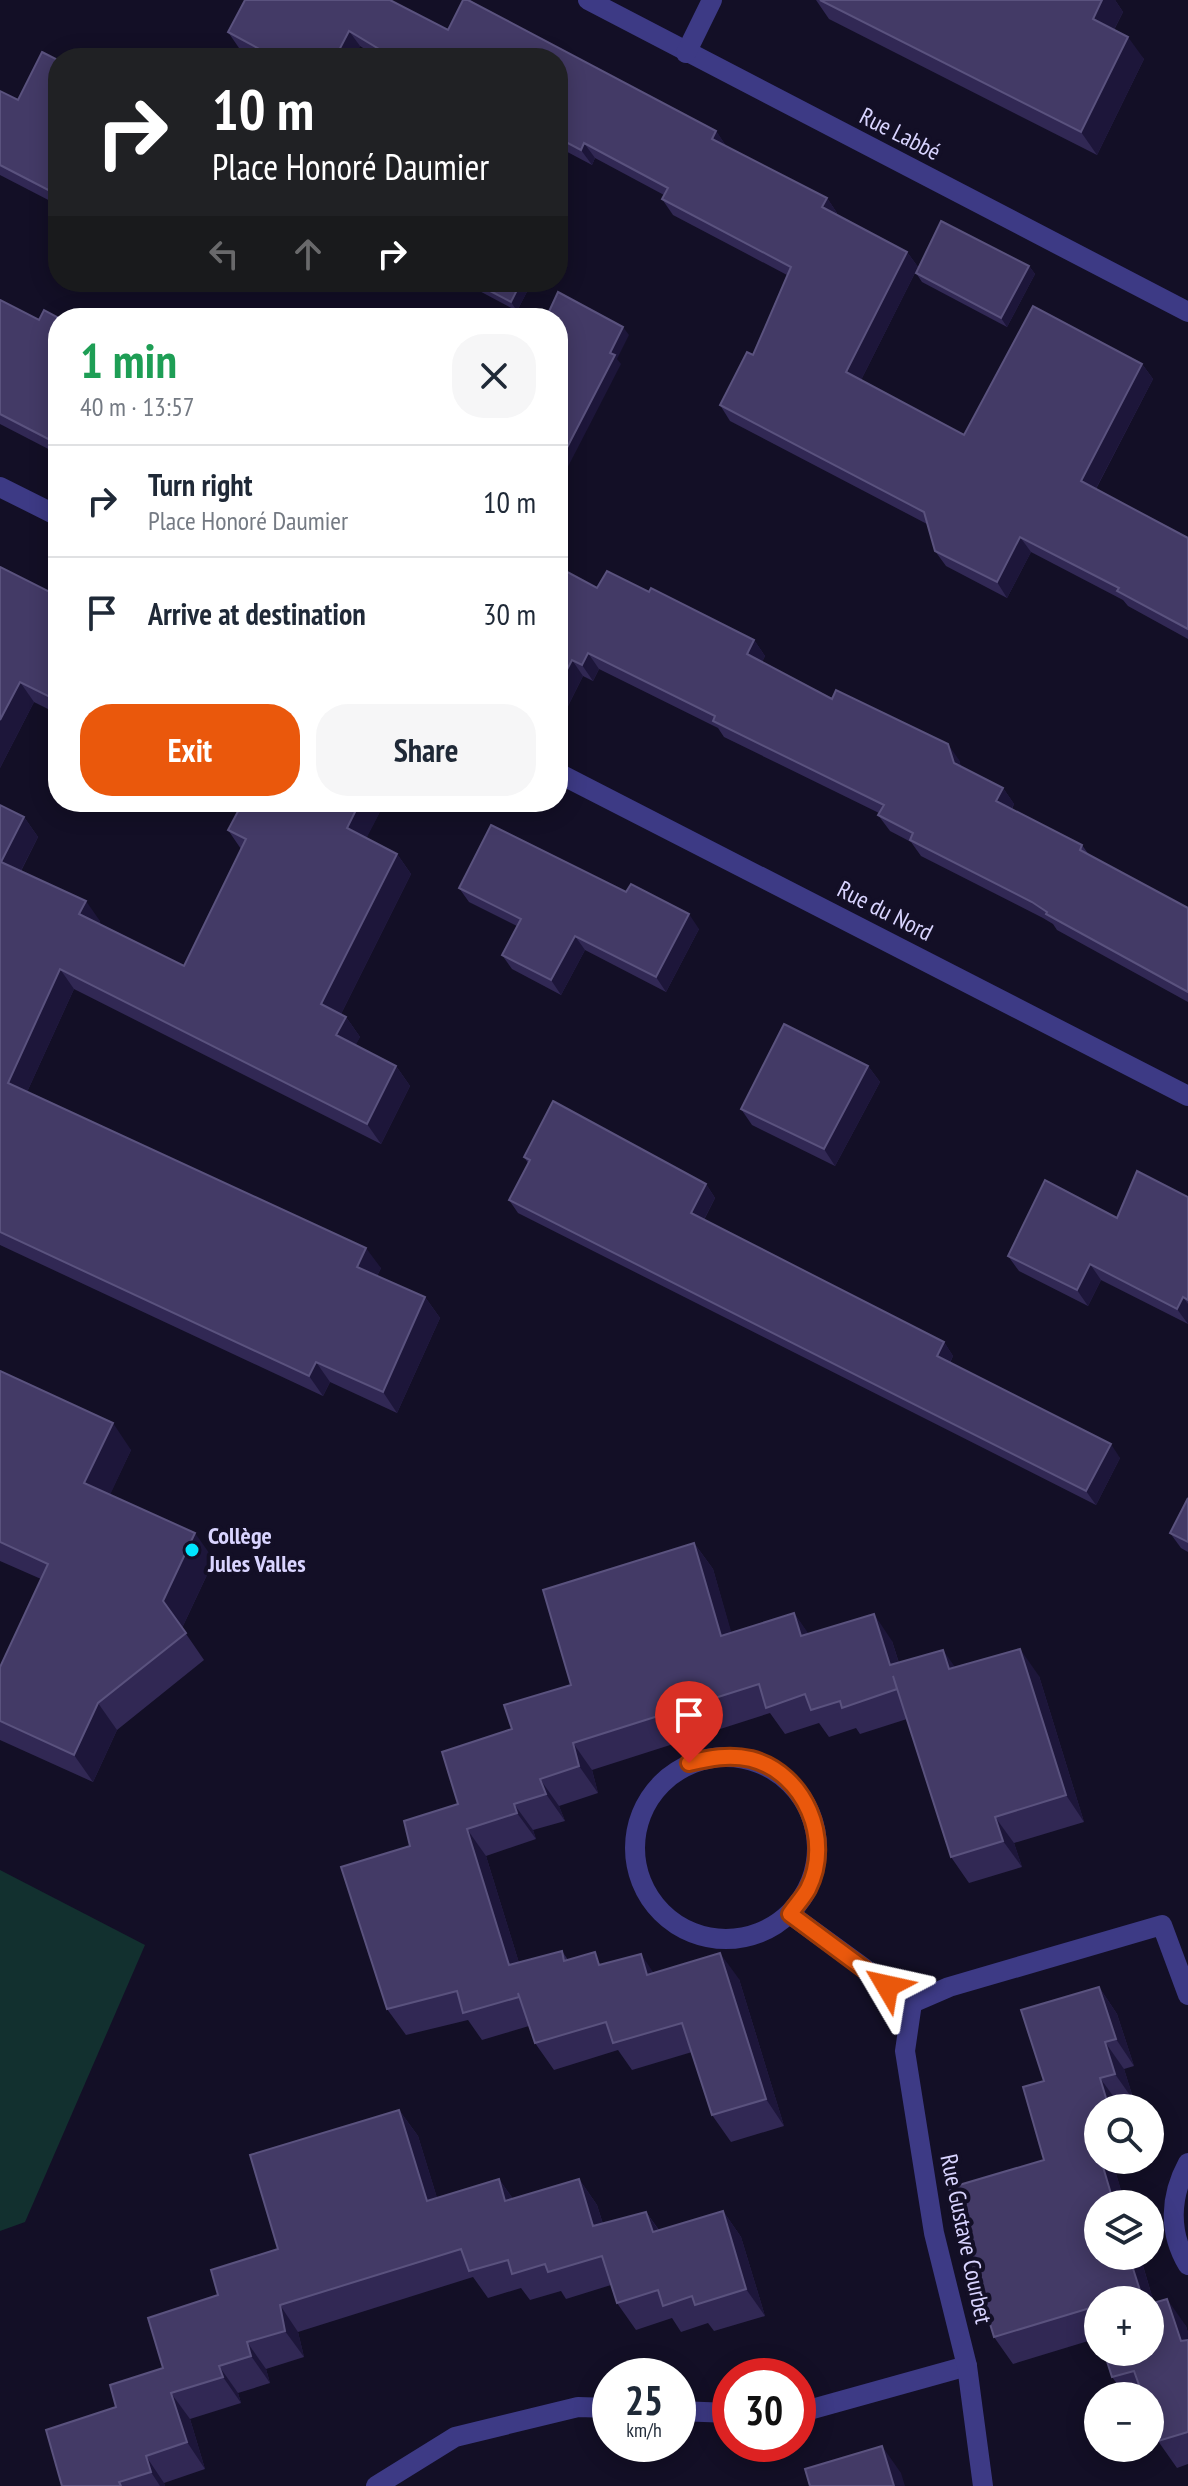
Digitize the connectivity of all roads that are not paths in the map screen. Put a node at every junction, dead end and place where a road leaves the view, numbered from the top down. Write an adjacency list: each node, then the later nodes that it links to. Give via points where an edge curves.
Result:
1 (588, 0): 3 (street, Rue Labbé)
2 (712, 0): 3 (street)
3 (686, 53): 4 (street, Rue Labbé)
4 (1188, 312)
5 (0, 487): 6 (street)
6 (48, 511)
7 (568, 778): 8 (street, Rue du Nord)
8 (1188, 1096)
9 (790, 1914): 9 (street, via 808,1888 817,1857 815,1826 803,1796 781,1773 752,1759 720,1756 689,1763 663,1781 645,1804 636,1831 635,1860 643,1887 660,1911 682,1929 709,1938 738,1939 766,1931); 11 (street)
10 (1188, 1995): 11 (street, via 1162,1925 949,1987)
11 (912, 2003): 14 (street, Rue Gustave Courbet, via 905,2051 934,2233)
12 (1188, 2163): 13 (street, via 1175,2193 1173,2223)
13 (1188, 2265)
14 (967, 2366): 16 (street); 18 (street, Rue Gustave Courbet)
15 (592, 2407): 17 (street, via 455,2437)
16 (816, 2408)
17 (376, 2486)
18 (983, 2486)

